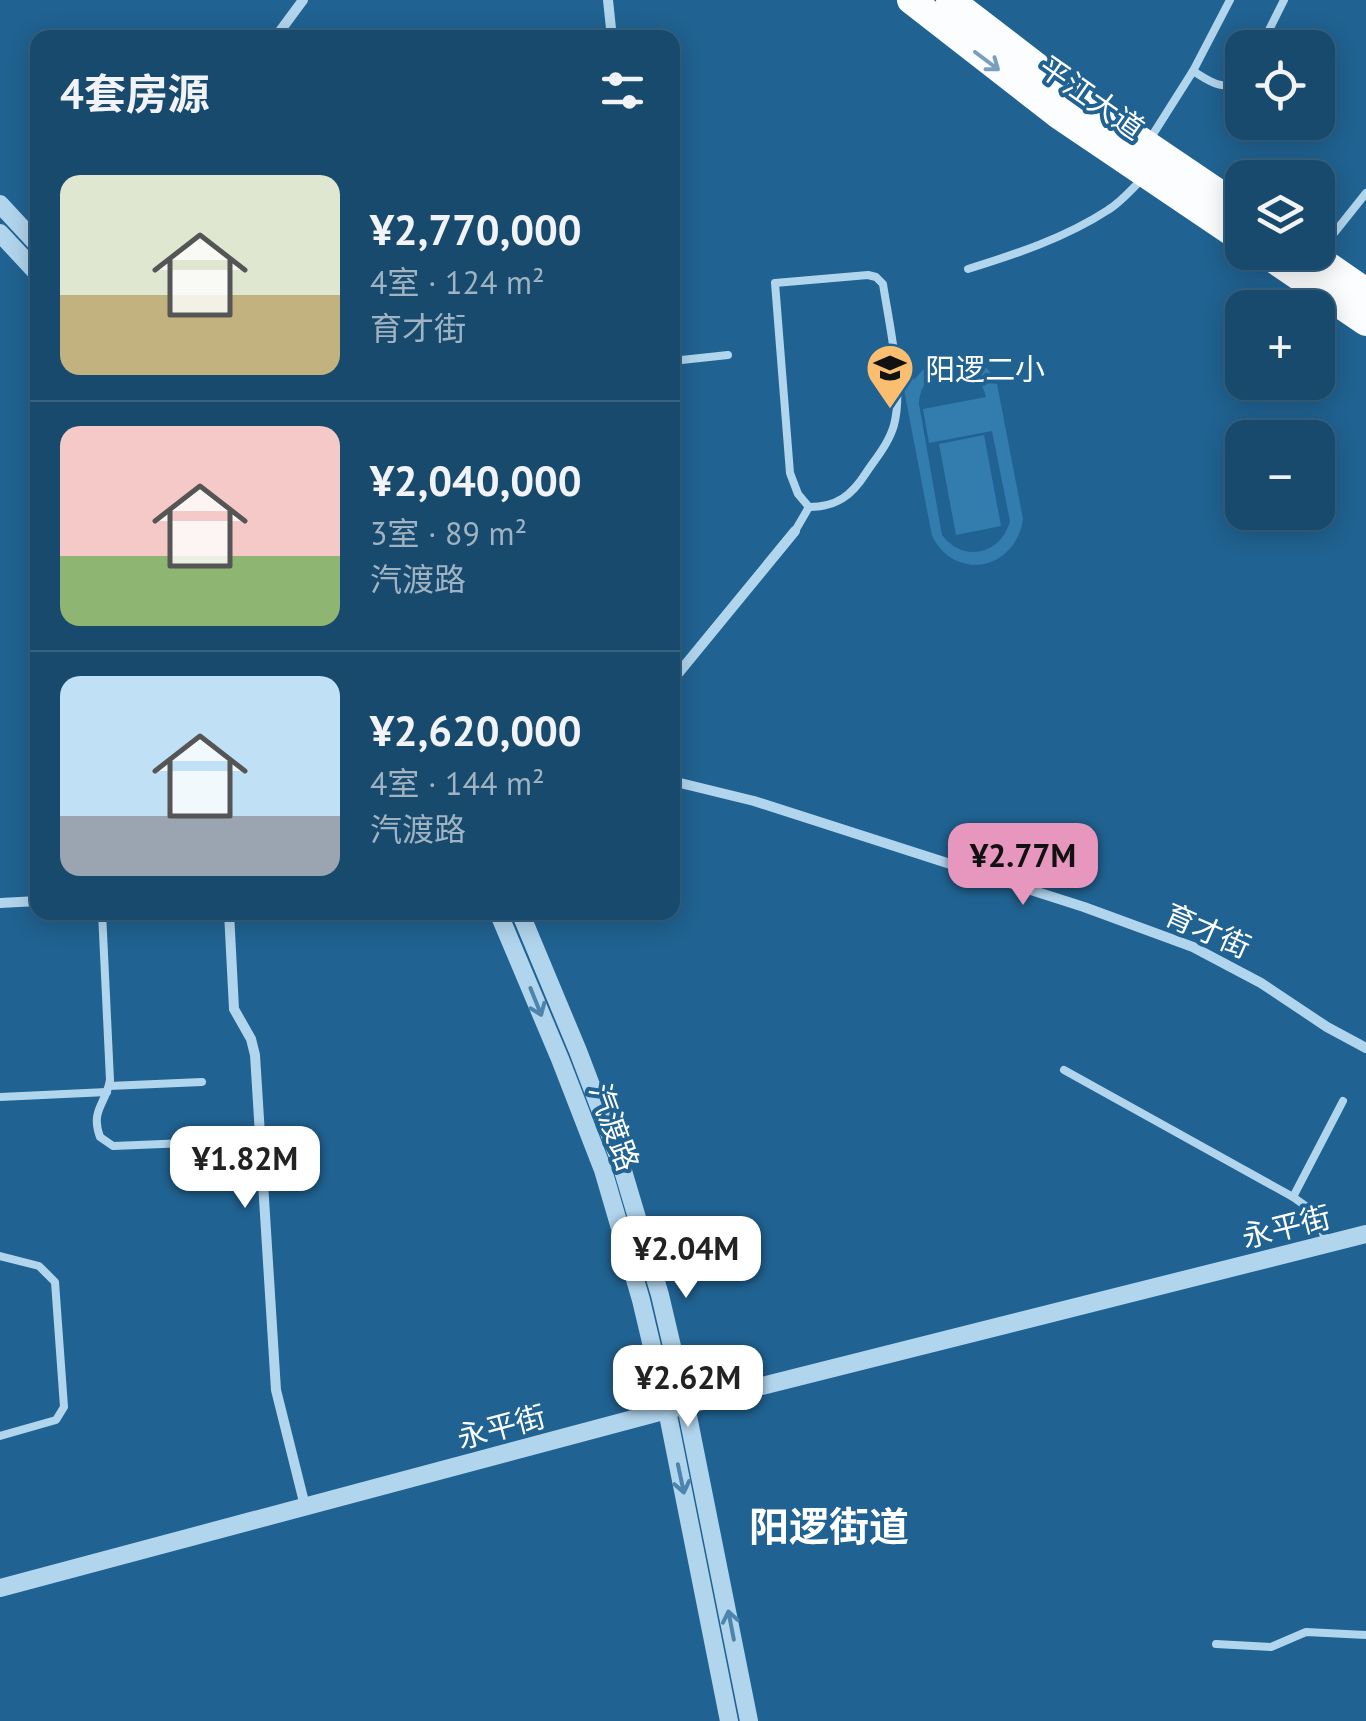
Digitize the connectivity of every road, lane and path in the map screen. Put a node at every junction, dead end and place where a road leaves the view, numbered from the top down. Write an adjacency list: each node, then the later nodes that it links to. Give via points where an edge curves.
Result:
1 (304, 0): 7 (street)
2 (608, 0): 8 (street)
3 (910, 0): 13 (highway, 平江大道, one-way to 13)
4 (950, 0): 12 (highway, 平江大道)
5 (1230, 0): 10 (lane)
6 (1284, 0): 9 (lane)
7 (281, 30)
8 (611, 30)
9 (1269, 30)
10 (1194, 71): 11 (lane); 12 (lane)
11 (1225, 87)
12 (1146, 144): 15 (highway, 平江大道)
13 (1147, 175): 17 (highway, 平江大道); 22 (lane, via 1111,208 1072,230)
14 (1366, 193): 18 (lane)
15 (1225, 197)
16 (0, 204): 20 (street)
17 (1225, 228)
18 (1335, 229)
19 (0, 233): 21 (street)
20 (30, 236)
21 (30, 265)
22 (968, 269)
23 (1289, 270): 26 (highway)
24 (1334, 270): 25 (highway)
25 (1366, 292)
26 (1366, 322)
27 (728, 356): 28 (lane)
28 (680, 360)
29 (809, 507): 29 (lane, via 849,495 894,424 886,303 883,284 872,276 775,284 790,474); 30 (lane)
30 (795, 532): 31 (street)
31 (680, 671)
32 (680, 783): 39 (street, 育才街, via 754,801 1193,947)
33 (30, 902): 34 (street)
34 (0, 903)
35 (102, 920): 42 (lane)
36 (229, 920): 53 (street, via 234,1008 255,1055 276,1390)
37 (501, 920): 51 (street, 汽渡路, one-way to 51, via 603,1170)
38 (523, 920): 50 (street, 汽渡路, via 621,1164)
39 (1366, 1048)
40 (1064, 1070): 46 (lane)
41 (202, 1082): 42 (lane)
42 (108, 1089): 43 (lane); 45 (lane, via 96,1124 108,1144)
43 (0, 1097)
44 (1343, 1101): 46 (lane)
45 (212, 1142)
46 (1293, 1197): 48 (lane, via 1314,1212)
47 (1366, 1234): 48 (street, 永平街)
48 (1327, 1244): 50 (street, 永平街)
49 (0, 1256): 52 (lane, via 39,1266 55,1282 64,1407 56,1420)
50 (686, 1406): 51 (street, 永平街); 58 (street, 汽渡路, one-way to 50)
51 (667, 1410): 53 (street, 永平街); 57 (street, 汽渡路, one-way to 57)
52 (0, 1436)
53 (305, 1506): 54 (street, 永平街)
54 (0, 1588)
55 (1366, 1635): 56 (lane, via 1306,1632 1271,1647)
56 (1216, 1644)
57 (729, 1721)
58 (748, 1721)

